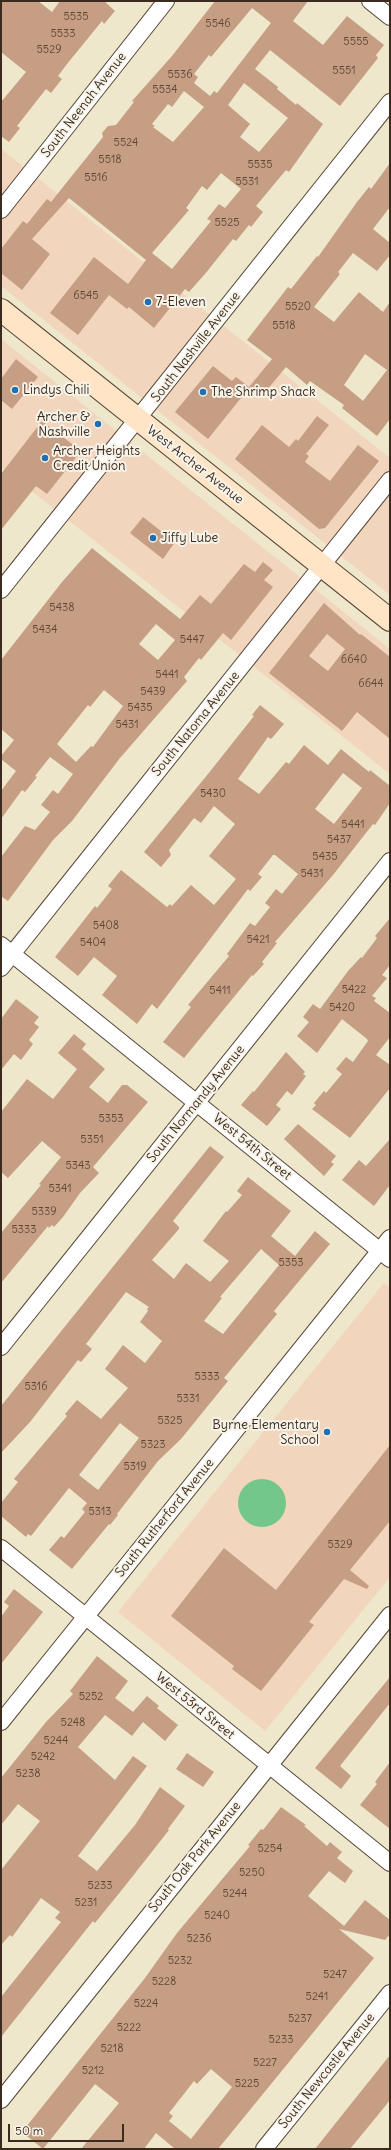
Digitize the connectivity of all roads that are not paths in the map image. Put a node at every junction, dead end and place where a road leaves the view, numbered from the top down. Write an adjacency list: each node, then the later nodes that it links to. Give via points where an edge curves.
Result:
1 (166, 1): 5 (street, South Neenah Avenue)
2 (370, 1): 3 (street)
3 (390, 17)
4 (390, 102): 7 (street, South Nashville Avenue)
5 (1, 210)
6 (1, 310): 7 (main road, West Archer Avenue)
7 (138, 420): 9 (main road, West Archer Avenue); 10 (street, South Nashville Avenue)
8 (390, 480): 9 (street, South Natoma Avenue)
9 (322, 566): 11 (main road, West Archer Avenue); 13 (street, South Natoma Avenue)
10 (1, 590)
11 (390, 620)
12 (390, 861): 15 (street, South Normandy Avenue)
13 (7, 950): 14 (street, South Natoma Avenue); 15 (street, West 54th Street)
14 (1, 968)
15 (196, 1103): 17 (street, West 54th Street); 18 (street, South Normandy Avenue)
16 (390, 1238): 17 (street, South Rutherford Avenue)
17 (385, 1255): 21 (street, South Rutherford Avenue)
18 (1, 1347)
19 (1, 1548): 21 (street, West 53rd Street)
20 (390, 1615): 23 (street, South Oak Park Avenue)
21 (86, 1617): 22 (street, South Rutherford Avenue); 23 (street, West 53rd Street)
22 (1, 1722)
23 (269, 1766): 24 (street, West 53rd Street); 26 (street, South Oak Park Avenue)
24 (390, 1863)
25 (390, 1993): 27 (street, South Newcastle Avenue)
26 (1, 2100)
27 (264, 2149)

